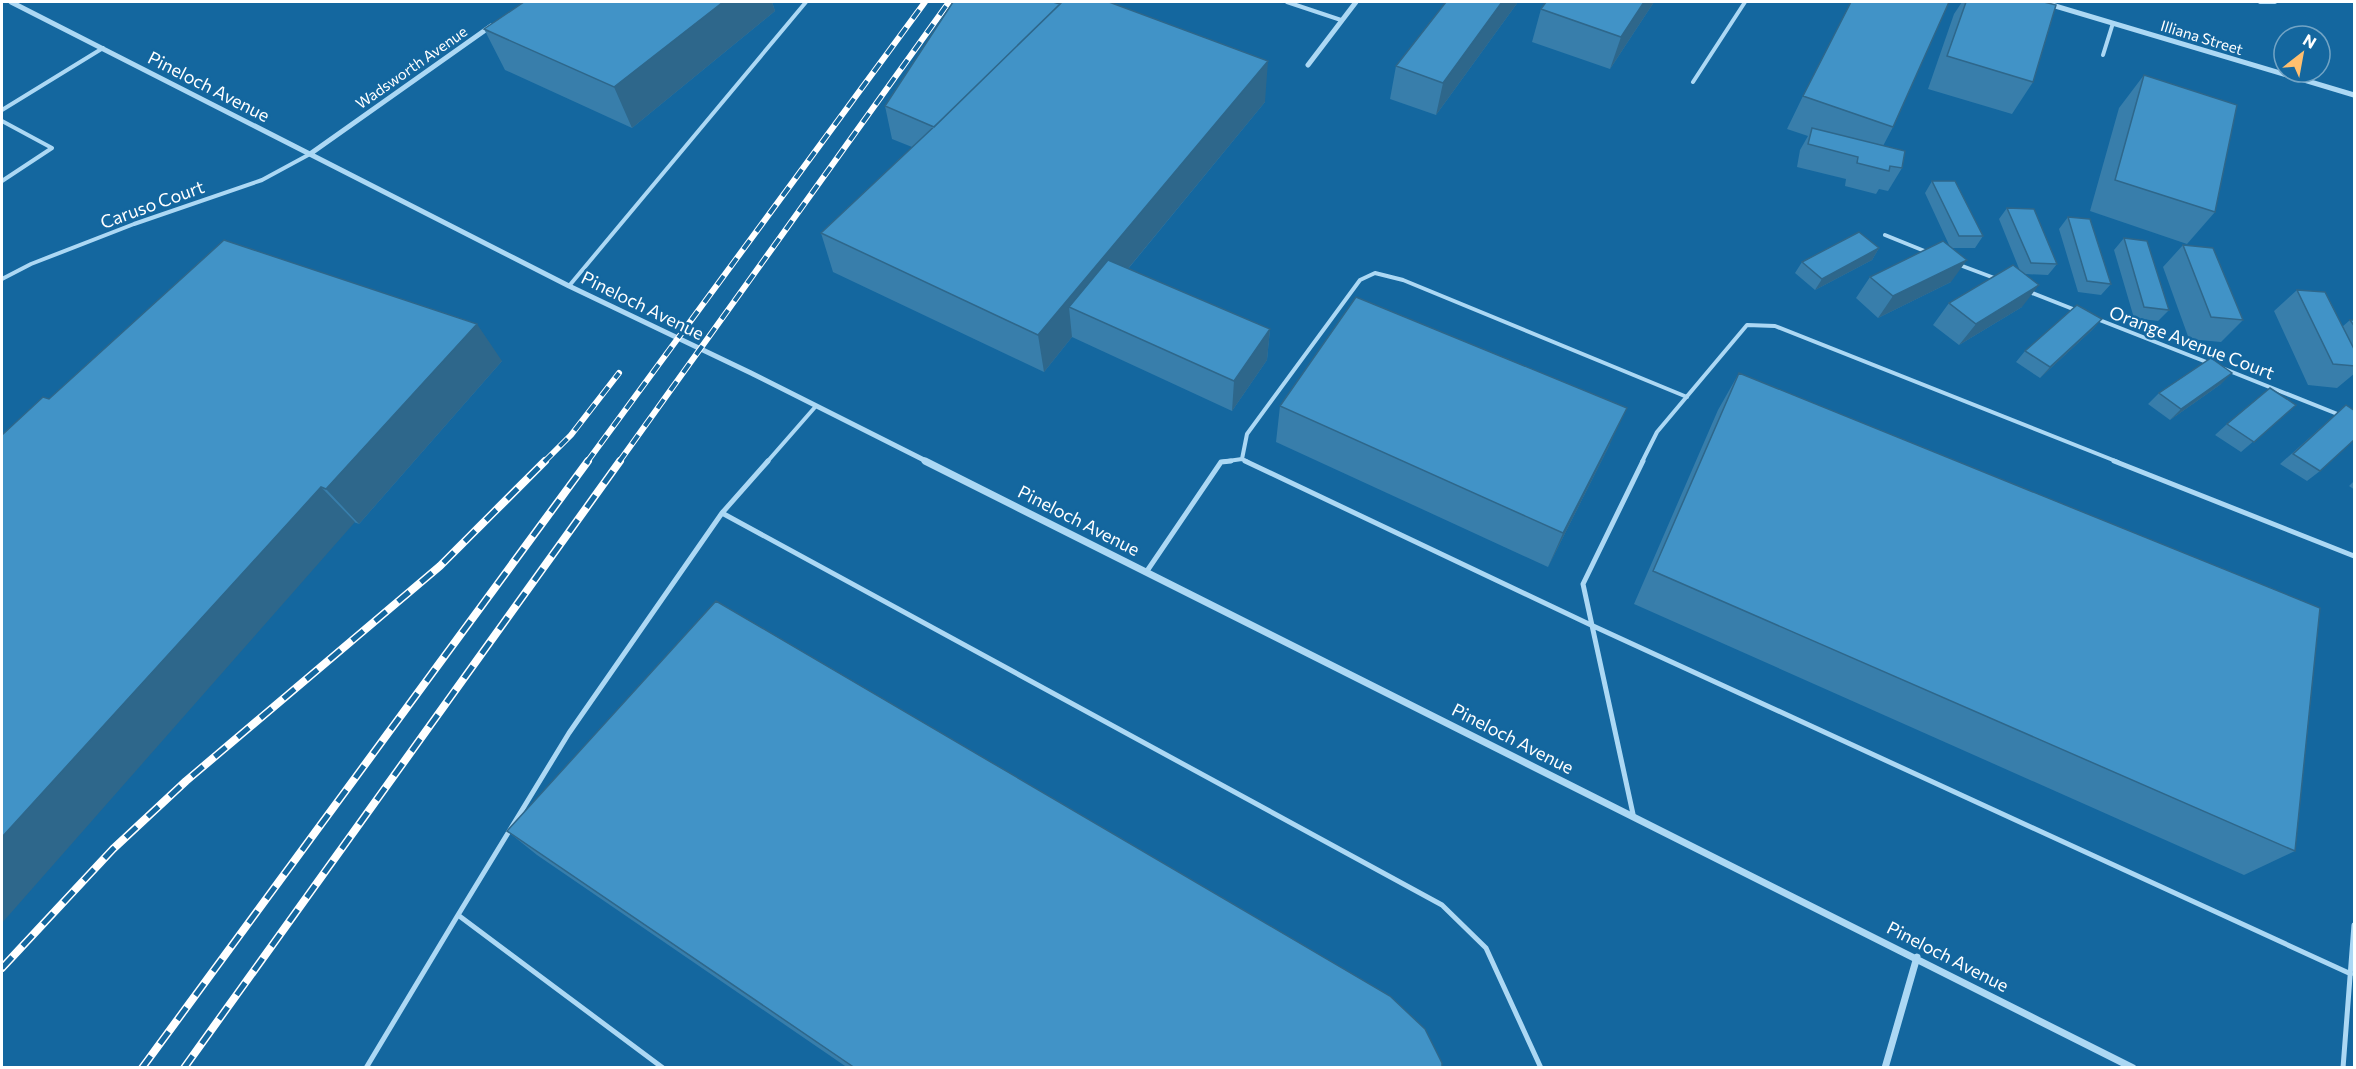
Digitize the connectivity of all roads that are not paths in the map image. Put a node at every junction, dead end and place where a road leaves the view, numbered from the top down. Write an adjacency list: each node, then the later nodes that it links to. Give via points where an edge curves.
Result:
1 (11, 2): 12 (street, Pineloch Avenue)
2 (806, 2): 26 (lane)
3 (1287, 2): 9 (lane)
4 (1356, 2): 9 (street)
5 (1745, 2): 15 (lane)
6 (2042, 2): 11 (street, Illiana Street)
7 (2260, 2): 8 (lane)
8 (2275, 2)
9 (1341, 20): 14 (street)
10 (498, 21): 19 (street, Wadsworth Avenue)
11 (2113, 22): 13 (lane); 16 (street, Illiana Street)
12 (103, 48): 17 (lane); 19 (street, Pineloch Avenue)
13 (2103, 55)
14 (1308, 65)
15 (1693, 82)
16 (2355, 95)
17 (2, 110)
18 (2, 121): 20 (lane, via 52,148)
19 (310, 154): 24 (lane, Caruso Court, via 262,180 134,224); 26 (street, Pineloch Avenue)
20 (2, 181)
21 (1885, 236): 22 (lane)
22 (1929, 253)
23 (1952, 262): 25 (lane)
24 (2, 279)
25 (2007, 284)
26 (569, 286): 31 (street, Pineloch Avenue)
27 (2018, 288): 28 (lane, Orange Avenue Court)
28 (2085, 314)
29 (2096, 319): 32 (lane, Orange Avenue Court)
30 (1687, 397): 33 (lane, via 1403,280 1375,273 1360,280 1247,434); 35 (lane, via 1747,325 1775,326); 37 (lane, via 1657,432 1583,584)
31 (816, 406): 34 (lane); 36 (street, Pineloch Avenue)
32 (2341, 415)
33 (1242, 459): 36 (lane, via 1221,462); 37 (lane)
34 (722, 513): 39 (lane, via 569,733); 45 (lane, via 1442,905 1486,948)
35 (2355, 556)
36 (1147, 571): 38 (street, Pineloch Avenue)
37 (1591, 625): 38 (lane); 42 (lane)
38 (1633, 814): 41 (street, Pineloch Avenue)
39 (458, 915): 43 (lane); 44 (lane)
40 (2355, 925): 42 (lane)
41 (1917, 957): 46 (street); 47 (street, Pineloch Avenue)
42 (2350, 974): 48 (lane)
43 (366, 1068)
44 (663, 1068)
45 (1541, 1068)
46 (1885, 1068)
47 (2133, 1068)
48 (2343, 1068)

